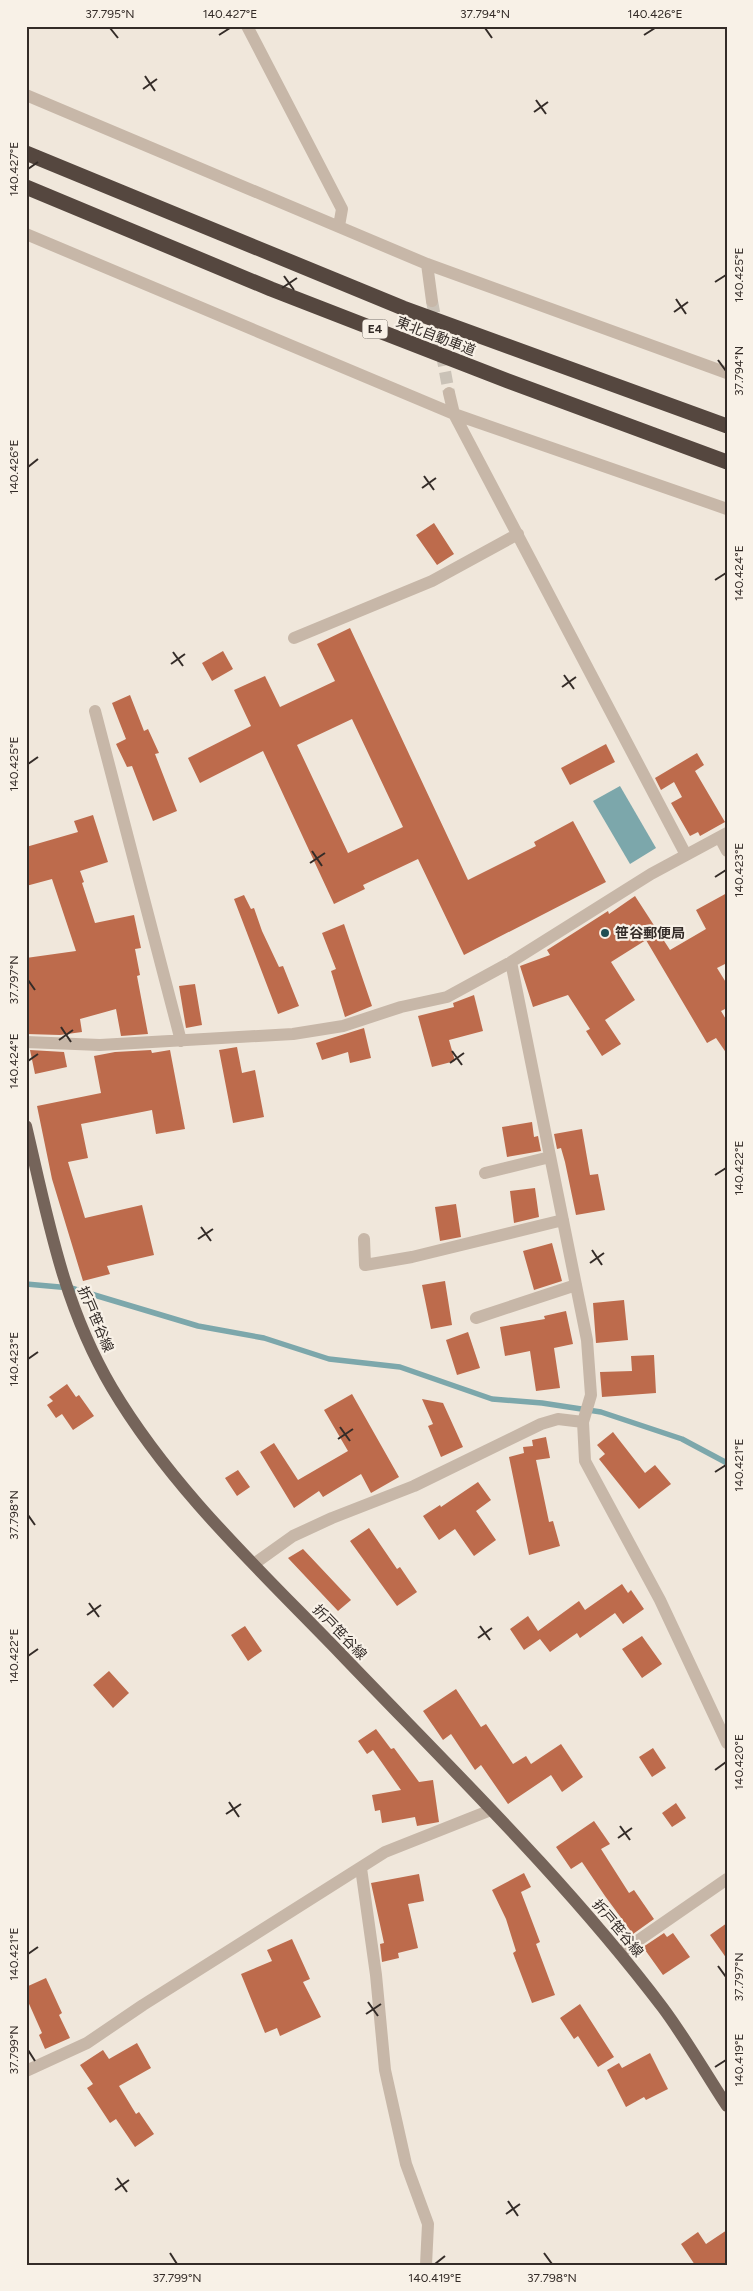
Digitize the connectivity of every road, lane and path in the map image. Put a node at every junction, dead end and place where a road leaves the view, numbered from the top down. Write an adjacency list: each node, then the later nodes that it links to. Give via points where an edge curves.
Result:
1 (247, 26): 5 (street, via 342,209)
2 (26, 96): 5 (street)
3 (26, 152): 12 (highway, 東北自動車道 / E4, via 403,308)
4 (26, 187): 13 (highway, 東北自動車道 / E4, via 280,293)
5 (340, 226): 7 (street)
6 (26, 234): 11 (street)
7 (427, 264): 8 (street); 9 (street)
8 (432, 301)
9 (727, 373)
10 (449, 393): 11 (street)
11 (454, 414): 14 (street); 15 (street)
12 (727, 426)
13 (727, 462)
14 (727, 509)
15 (518, 534): 16 (street, via 432,581); 20 (street)
16 (294, 638)
17 (95, 711): 22 (street)
18 (723, 835): 19 (street); 20 (street)
19 (727, 851)
20 (686, 856): 21 (street, via 651,874)
21 (511, 962): 22 (street, via 447,997 401,1007 343,1026 293,1034); 25 (street)
22 (181, 1041): 23 (street, via 100,1045)
23 (26, 1042)
24 (26, 1126): 32 (main road, 折戸笹谷線, via 43,1205 71,1304 112,1387 153,1448 206,1514)
25 (550, 1157): 26 (street); 27 (street)
26 (485, 1173)
27 (563, 1220): 28 (street, via 412,1257 365,1265); 29 (street)
28 (364, 1239)
29 (576, 1285): 30 (street); 31 (street, via 587,1340 591,1395)
30 (476, 1318)
31 (583, 1422): 32 (street, via 558,1419 541,1424 414,1486 293,1536); 33 (street, via 585,1460 660,1600)
32 (254, 1564): 34 (main road, 折戸笹谷線)
33 (727, 1743)
34 (491, 1810): 35 (street, via 385,1852); 37 (main road, 折戸笹谷線, via 563,1886)
35 (361, 1868): 38 (street, via 87,2043); 40 (street, via 385,2070 406,2164 428,2224)
36 (727, 1879): 37 (street)
37 (620, 1953): 39 (main road, 折戸笹谷線, via 665,2011)
38 (26, 2072)
39 (727, 2106)
40 (426, 2265)

